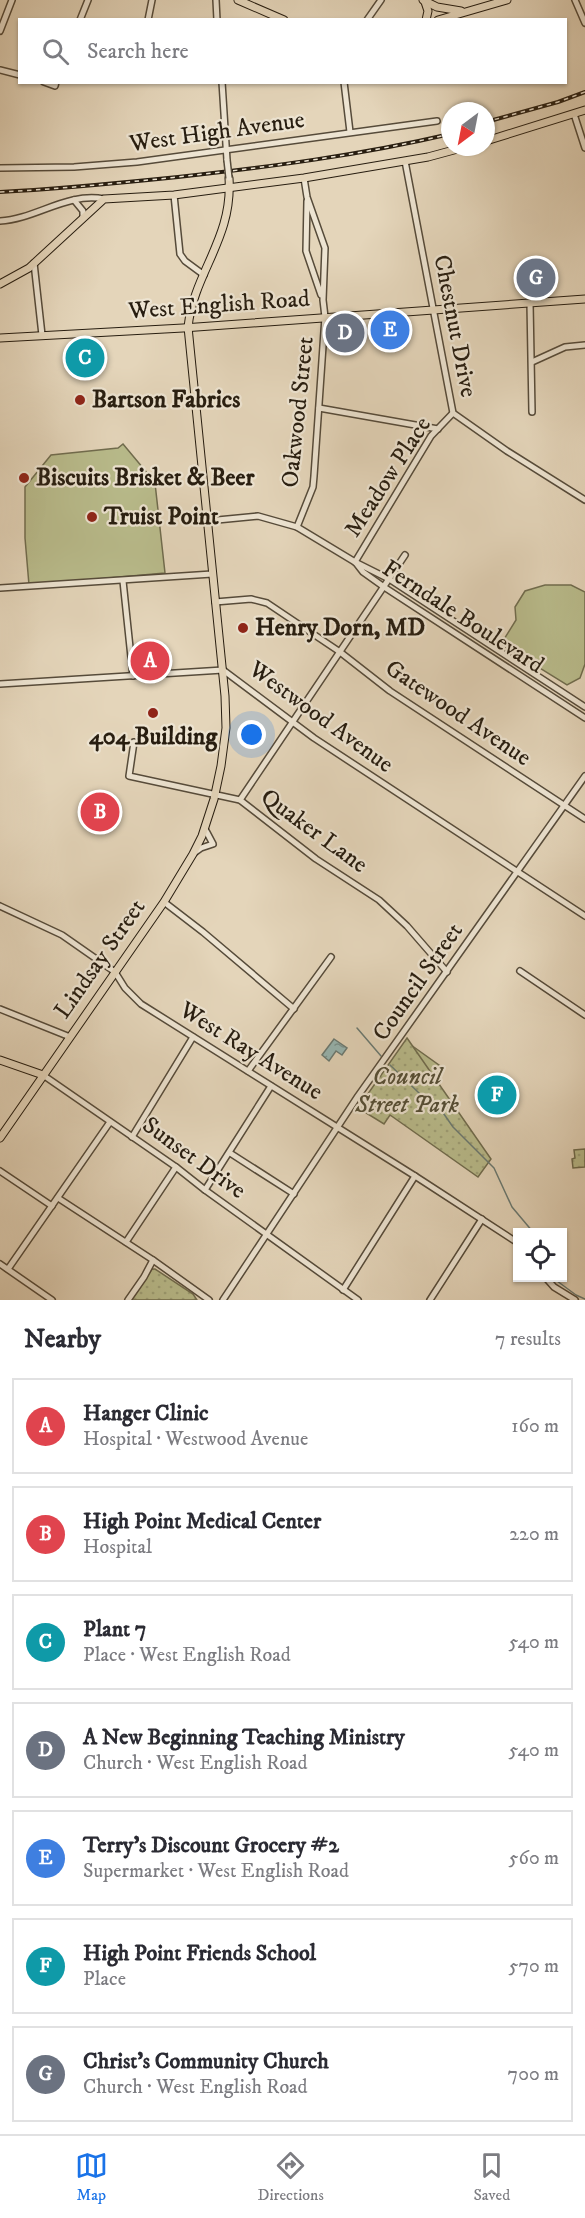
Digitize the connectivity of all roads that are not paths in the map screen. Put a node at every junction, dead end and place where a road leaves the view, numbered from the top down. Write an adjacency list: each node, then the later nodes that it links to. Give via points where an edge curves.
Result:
1 (12, 0): 19 (street)
2 (88, 0): 11 (street)
3 (152, 0): 12 (street)
4 (216, 0): 13 (street)
5 (238, 0): 14 (main road)
6 (381, 0): 15 (street)
7 (507, 0): 10 (main road)
8 (575, 0): 18 (street)
9 (424, 1): 10 (main road); 16 (main road, via 429,11)
10 (464, 12): 17 (main road)
11 (81, 18)
12 (148, 18)
13 (218, 18)
14 (279, 18)
15 (368, 18)
16 (427, 18)
17 (444, 18)
18 (585, 23)
19 (0, 31)
20 (0, 70): 21 (street)
21 (18, 74)
22 (222, 84): 29 (street)
23 (344, 84): 27 (street)
24 (585, 110): 25 (main road)
25 (574, 114): 28 (main road); 30 (street)
26 (437, 121): 27 (street, West High Avenue)
27 (350, 132): 29 (street, West High Avenue)
28 (495, 138)
29 (226, 148): 33 (street, West High Avenue, via 137,162); 34 (street, bridge)
30 (585, 148)
31 (441, 153): 32 (main road)
32 (405, 161): 35 (main road); 49 (street, Chestnut Drive)
33 (0, 168)
34 (229, 178): 36 (main road, Lindsay Street)
35 (304, 178): 36 (main road); 38 (street, Oakwood Street)
36 (229, 188): 37 (main road); 44 (main road, Lindsay Street, via 222,232)
37 (174, 195): 39 (main road); 44 (street, via 180,254)
38 (308, 197): 47 (street, Oakwood Street, via 325,248); 47 (street, Oakwood Street, via 306,251)
39 (104, 199): 40 (street); 41 (main road)
40 (74, 200): 41 (street, via 83,211); 42 (street, via 17,220)
41 (83, 218): 43 (main road)
42 (0, 221)
43 (34, 263): 45 (main road); 52 (street)
44 (204, 275): 51 (main road, Lindsay Street, via 190,309)
45 (0, 284)
46 (585, 298): 48 (main road, West English Road)
47 (323, 300): 50 (street, Oakwood Street)
48 (530, 303): 49 (main road, West English Road); 55 (street)
49 (434, 310): 50 (main road, West English Road); 58 (street, Chestnut Drive)
50 (325, 317): 51 (main road, West English Road); 56 (street, Oakwood Street)
51 (188, 327): 52 (main road, West English Road); 61 (main road, Lindsay Street)
52 (42, 335): 53 (main road, West English Road)
53 (0, 338)
54 (585, 345): 55 (street, via 565,347)
55 (532, 362): 57 (street)
56 (319, 408): 59 (street); 62 (street, Oakwood Street, via 313,487)
57 (532, 412)
58 (453, 413): 59 (street, Meadow Place); 60 (street, Chestnut Drive)
59 (438, 429): 64 (street, Meadow Place)
60 (585, 500)
61 (207, 522): 62 (street, Ferndale Boulevard, via 258,516); 65 (main road, Lindsay Street)
62 (297, 527): 64 (street, Ferndale Boulevard)
63 (405, 555): 66 (street)
64 (355, 562): 66 (street, Ferndale Boulevard); 68 (street, Ferndale Boulevard)
65 (212, 574): 67 (street); 70 (main road, Lindsay Street)
66 (389, 579): 68 (street); 75 (street, Ferndale Boulevard)
67 (123, 581): 69 (street); 73 (street)
68 (384, 587): 71 (street); 76 (street, Ferndale Boulevard)
69 (0, 588)
70 (215, 602): 71 (street, Gatewood Avenue, via 263,602); 72 (main road, Lindsay Street)
71 (340, 652): 77 (street); 82 (street, Gatewood Avenue, via 390,691)
72 (223, 670): 73 (street, Westwood Avenue); 77 (street, Westwood Avenue); 80 (main road, Lindsay Street, via 226,728)
73 (133, 676): 74 (street, Westwood Avenue)
74 (0, 684)
75 (585, 706)
76 (585, 718)
77 (292, 722): 81 (street); 86 (street, Westwood Avenue)
78 (134, 742): 80 (street, Quaker Lane, via 129,776)
79 (585, 776): 82 (street, Council Street)
80 (215, 794): 81 (street, Quaker Lane); 84 (main road, Lindsay Street)
81 (240, 801): 93 (street, Quaker Lane, via 316,859 379,900)
82 (565, 806): 83 (street, Gatewood Avenue); 86 (street, Council Street)
83 (585, 819)
84 (206, 824): 85 (main road, Lindsay Street); 85 (street, via 213,844)
85 (193, 854): 87 (main road, Lindsay Street)
86 (518, 872): 89 (street, Westwood Avenue); 93 (street, Council Street)
87 (164, 902): 92 (main road, Lindsay Street); 95 (street)
88 (0, 906): 92 (street, West Ray Avenue, via 62,935)
89 (585, 916)
90 (331, 957): 95 (street)
91 (520, 971): 96 (street)
92 (115, 972): 97 (main road, Lindsay Street); 98 (street, West Ray Avenue, via 141,1004)
93 (447, 972): 104 (street, Council Street)
94 (0, 1009): 97 (street)
95 (294, 1009): 100 (street)
96 (585, 1015)
97 (70, 1037): 101 (main road, Lindsay Street)
98 (194, 1037): 100 (street, West Ray Avenue); 106 (street)
99 (0, 1060): 101 (main road, Sunset Drive)
100 (248, 1071): 102 (street, West Ray Avenue)
101 (43, 1075): 103 (street, Sunset Drive); 105 (main road, Lindsay Street)
102 (270, 1086): 104 (street, West Ray Avenue); 107 (street)
103 (110, 1122): 106 (street, Sunset Drive); 113 (street)
104 (338, 1128): 110 (street, West Ray Avenue); 112 (street, Council Street)
105 (0, 1137)
106 (132, 1137): 108 (street, Sunset Drive)
107 (230, 1153): 111 (street); 112 (street)
108 (176, 1167): 111 (street, Sunset Drive); 118 (street)
109 (0, 1171): 114 (street)
110 (415, 1176): 115 (street, West Ray Avenue); 123 (street)
111 (205, 1190): 116 (street, Sunset Drive)
112 (294, 1194): 116 (street, Council Street)
113 (58, 1198): 114 (street); 118 (street)
114 (52, 1206): 121 (street)
115 (482, 1219): 117 (street, West Ray Avenue); 129 (street)
116 (267, 1235): 123 (street, Sunset Drive); 127 (street, Council Street)
117 (513, 1240)
118 (126, 1242): 119 (street)
119 (153, 1260): 125 (street); 126 (street)
120 (0, 1264): 121 (street)
121 (8, 1269): 124 (street)
122 (550, 1282): 130 (street)
123 (343, 1290): 128 (street, Sunset Drive)
124 (50, 1300)
125 (128, 1300)
126 (209, 1300)
127 (223, 1300)
128 (358, 1300)
129 (430, 1300)
130 (575, 1300)

